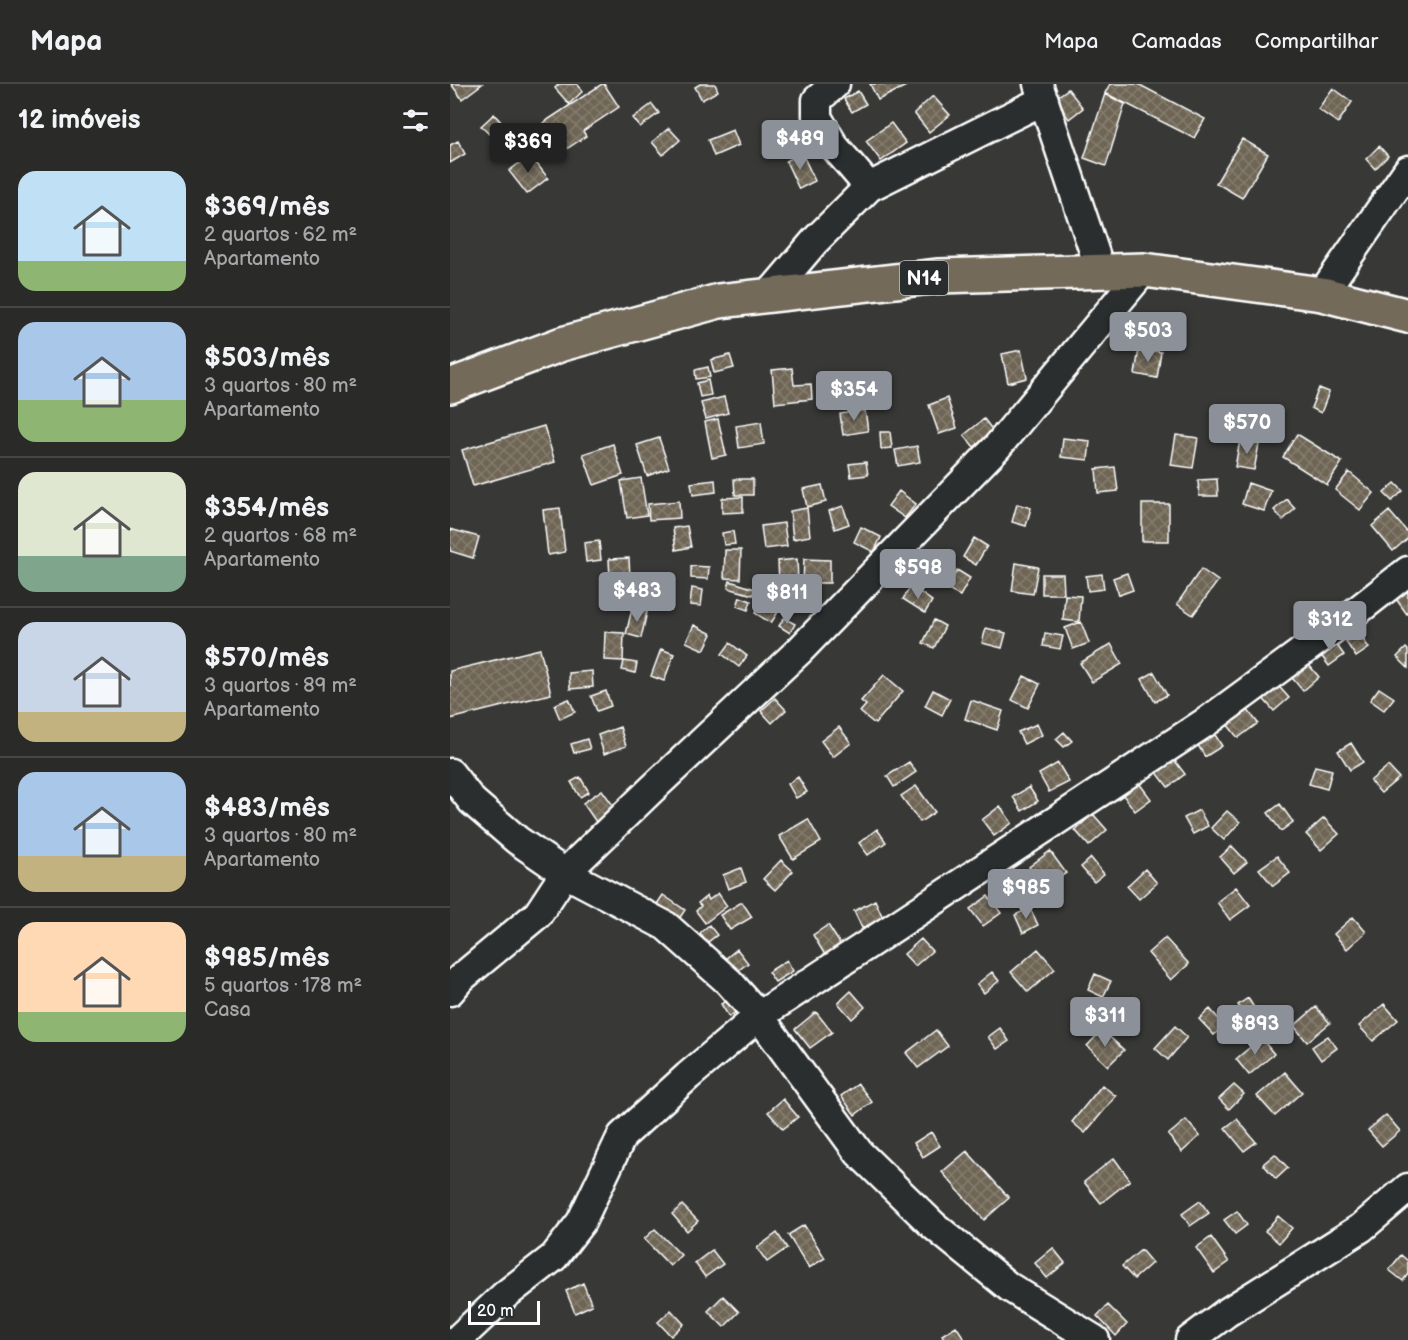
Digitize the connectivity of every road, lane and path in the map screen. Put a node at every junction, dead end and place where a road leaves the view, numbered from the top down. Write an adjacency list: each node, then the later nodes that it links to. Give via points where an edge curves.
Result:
1 (835, 84): 4 (street, via 817,100 817,117 834,146)
2 (1041, 92): 4 (street); 6 (street)
3 (1408, 170): 7 (street)
4 (869, 188): 8 (street, via 815,241)
5 (1144, 270): 6 (main road, N14); 7 (main road, N14); 13 (street, via 998,447 798,651)
6 (1101, 272): 8 (main road, N14, via 939,276)
7 (1322, 294): 9 (main road, N14)
8 (769, 295): 10 (main road, N14, via 719,301 562,344)
9 (1408, 316)
10 (450, 386)
11 (1408, 571): 15 (street, via 1209,720)
12 (450, 773): 13 (street, via 472,801 517,840)
13 (565, 873): 14 (street, via 538,914); 15 (street, via 666,926 729,982)
14 (450, 991)
15 (759, 1016): 17 (street, via 622,1136 582,1222 554,1257); 18 (street, via 859,1154 933,1225 1009,1287)
16 (1408, 1188): 19 (street, via 1361,1228)
17 (457, 1340)
18 (1095, 1340)
19 (1190, 1340)

